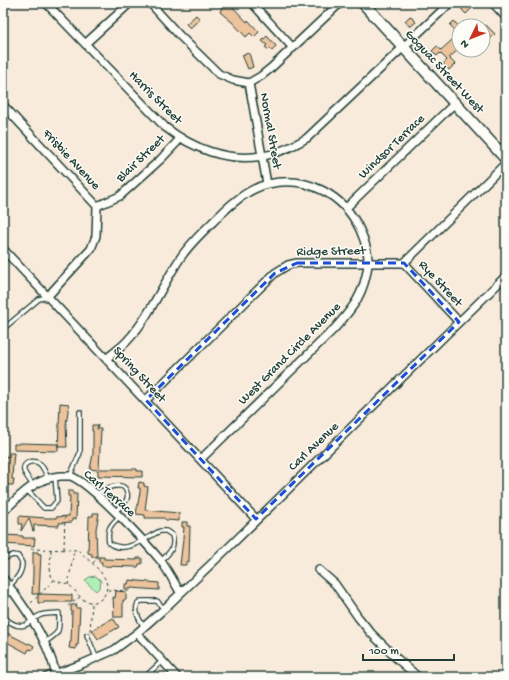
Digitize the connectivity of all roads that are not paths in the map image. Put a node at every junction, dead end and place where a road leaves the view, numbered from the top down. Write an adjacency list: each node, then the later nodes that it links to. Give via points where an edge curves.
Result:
1 (46, 3): 10 (street, Harris Street)
2 (130, 3): 10 (street)
3 (150, 3): 13 (street, via 218,74 233,80)
4 (252, 3): 12 (street)
5 (340, 3): 12 (street)
6 (363, 3): 11 (street, Goguac Street West)
7 (450, 3): 11 (street, Harris Street)
8 (493, 3): 9 (street)
9 (506, 17)
10 (85, 44): 16 (street, Harris Street, via 165,127)
11 (403, 47): 14 (street, Goguac Street West); 18 (street, Harris Street, via 307,138)
12 (294, 48): 13 (street)
13 (249, 82): 18 (street, Normal Street)
14 (455, 103): 17 (street, Goguac Street West); 22 (street, Windsor Terrace)
15 (3, 105): 21 (street, Frisbie Avenue)
16 (180, 139): 18 (street, Harris Street, via 229,156); 21 (street, Blair Street, via 120,196)
17 (504, 152)
18 (262, 156): 20 (street, Normal Street)
19 (506, 163): 24 (street)
20 (267, 184): 22 (street, West Grand Circle Avenue, via 282,182 314,186 329,193); 30 (street, West Grand Circle Avenue, via 249,192 229,206 202,233 182,255 132,336)
21 (96, 206): 27 (street, Frisbie Avenue, via 96,236 91,249)
22 (346, 208): 25 (street, West Grand Circle Avenue, via 363,236 368,252)
23 (3, 249): 27 (street, Spring Street)
24 (404, 263): 25 (street, Ridge Street); 28 (street, Rye Street)
25 (368, 264): 31 (street, Ridge Street, via 288,265 275,273); 33 (street, West Grand Circle Avenue, via 363,288 351,311)
26 (506, 276): 28 (street, Carl Avenue)
27 (48, 296): 29 (lane, via 39,299); 30 (street, Spring Street)
28 (459, 322): 41 (street, Carl Avenue)
29 (3, 329)
30 (107, 358): 31 (street, Spring Street)
31 (146, 400): 33 (street, Spring Street)
32 (80, 412): 34 (lane, via 80,453)
33 (201, 459): 41 (street, Spring Street)
34 (70, 476): 35 (street, Carl Terrace); 38 (street, Carl Terrace)
35 (51, 478): 36 (street, Carl Terrace); 36 (lane, via 39,463 27,463 24,470); 37 (lane, via 57,501 51,508 44,508)
36 (33, 485): 37 (street, Carl Terrace)
37 (27, 490): 39 (street, Carl Terrace)
38 (96, 494): 40 (street, Carl Terrace); 40 (lane, via 116,486 126,489 126,502)
39 (5, 508)
40 (117, 514): 42 (street, Carl Terrace); 42 (lane, via 109,530 109,543 118,548 128,547)
41 (256, 519): 48 (street, Carl Avenue)
42 (142, 540): 44 (street, Carl Terrace); 44 (lane, via 160,531 172,535 171,552)
43 (3, 559): 47 (lane, via 18,556 22,563 20,573)
44 (161, 562): 48 (street, Carl Terrace)
45 (320, 570): 63 (street, via 335,584 371,633)
46 (3, 578): 47 (street)
47 (10, 588): 49 (lane); 52 (street)
48 (180, 592): 50 (street, Carl Avenue)
49 (3, 603)
50 (164, 609): 53 (street, Carl Avenue); 53 (lane, via 157,601 138,603 137,615)
51 (3, 612): 52 (lane, via 8,621 18,626)
52 (33, 620): 56 (street); 56 (lane, via 40,615 59,613 57,635)
53 (144, 627): 54 (street, Carl Avenue)
54 (137, 633): 57 (street, Carl Avenue, via 114,650); 58 (street)
55 (87, 635): 57 (lane)
56 (45, 642): 59 (street, via 52,656)
57 (97, 658): 59 (street, Carl Avenue)
58 (162, 661): 61 (lane); 62 (street)
59 (56, 674): 60 (street, Carl Avenue)
60 (47, 677)
61 (145, 677)
62 (177, 677)
63 (418, 677)

